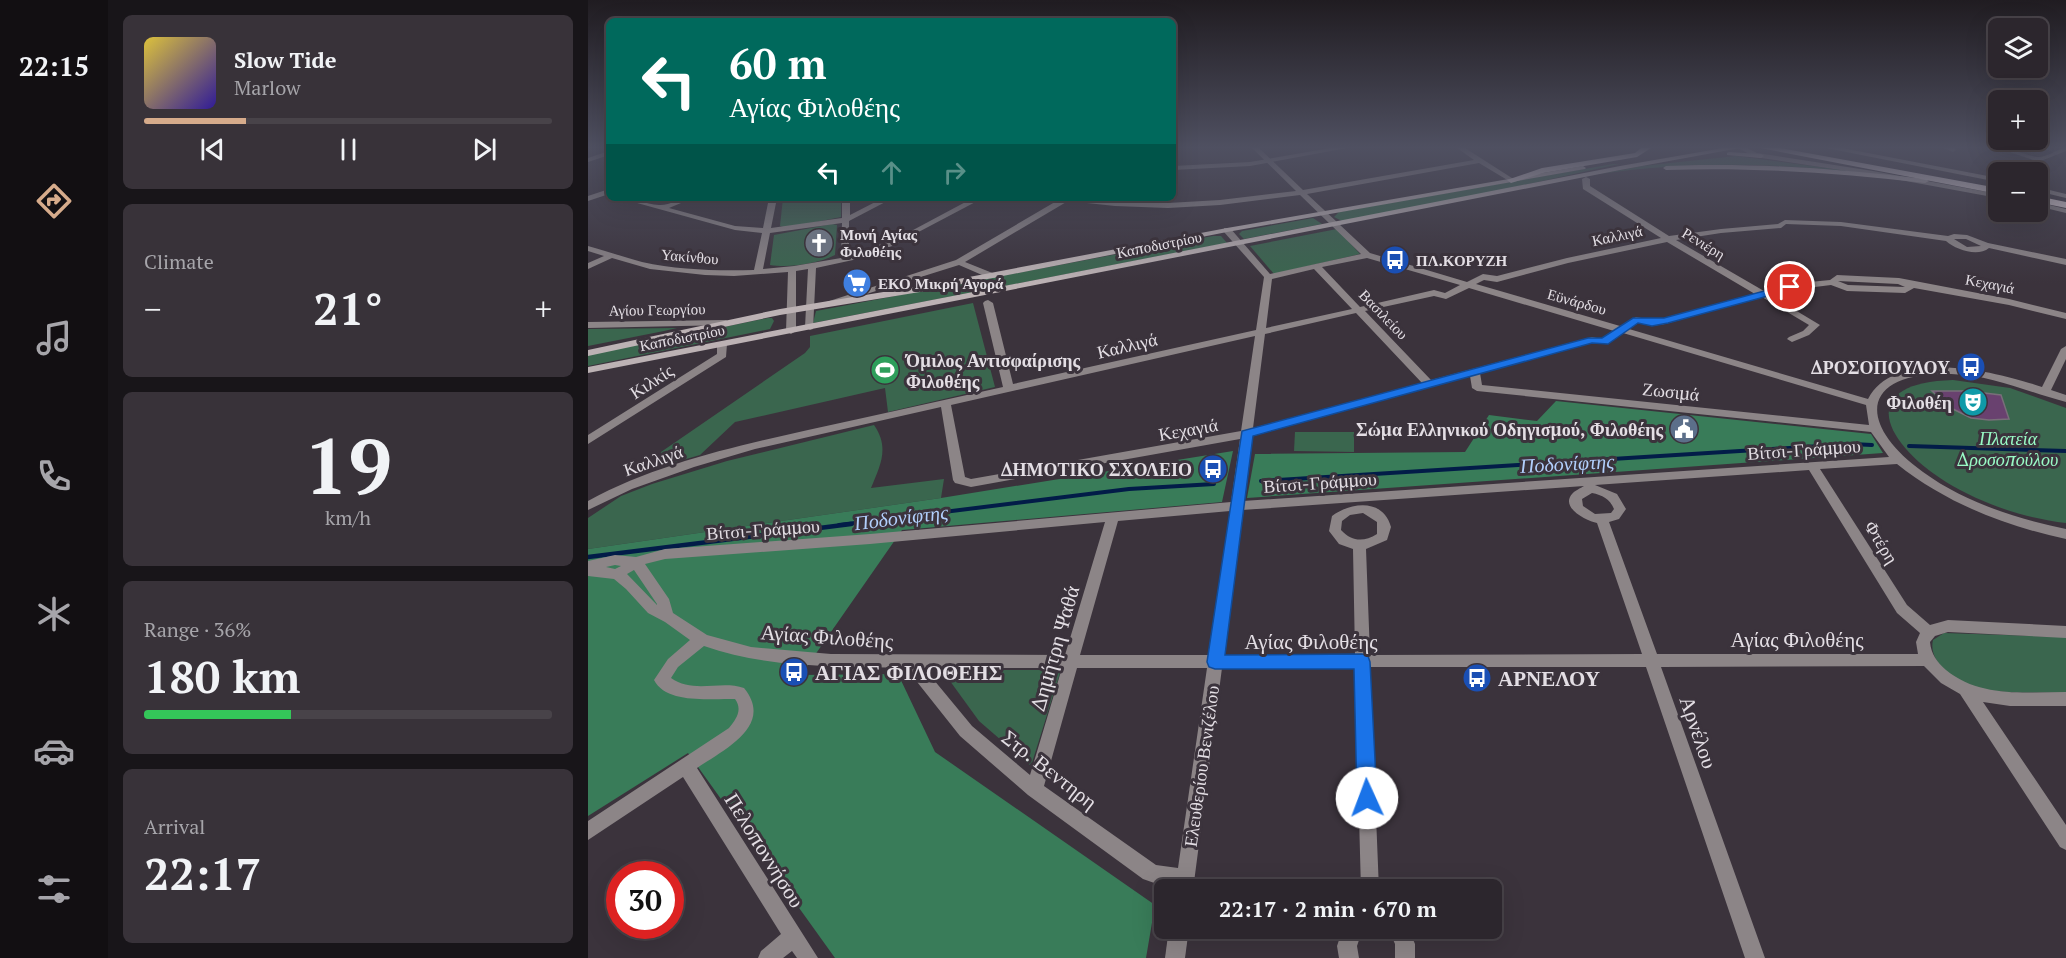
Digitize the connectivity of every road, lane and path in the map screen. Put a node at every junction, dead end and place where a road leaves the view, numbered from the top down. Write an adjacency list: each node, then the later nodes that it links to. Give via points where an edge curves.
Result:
1 (604, 193): 8 (street)
2 (1296, 193): 17 (street, via 1198,204)
3 (1302, 193): 22 (street, Εϋνάρδου)
4 (1439, 193): 22 (main road, Καποδιστρίου)
5 (1501, 193): 24 (main road, Καποδιστρίου)
6 (1595, 193): 27 (street, Ρενιέρη)
7 (2048, 197): 18 (main road)
8 (588, 198)
9 (2048, 199): 18 (main road)
10 (635, 201): 20 (street)
11 (681, 201): 20 (street)
12 (772, 201): 26 (street)
13 (846, 201): 23 (street)
14 (883, 201): 23 (street)
15 (973, 201): 32 (street, Υακίνθου, via 890,244)
16 (1060, 201): 33 (street)
17 (1105, 201)
18 (2066, 203)
19 (2048, 207): 21 (street)
20 (663, 208): 26 (street, via 735,228)
21 (2066, 211)
22 (1323, 213): 24 (street, Εϋνάρδου); 25 (main road, Καποδιστρίου)
23 (846, 220): 26 (street); 32 (street)
24 (1335, 225): 28 (main road, Καποδιστρίου); 31 (street, Εϋνάρδου)
25 (1227, 230): 28 (street); 40 (main road, Καποδιστρίου)
26 (765, 231): 39 (street)
27 (1668, 239): 34 (street, Καλλιγά, via 1788,222 1841,224 1949,239 1972,250 1984,249 1986,245); 43 (street, Καλλιγά); 49 (street, Ρενιέρη)
28 (1238, 244): 41 (street); 60 (main road, Καποδιστρίου)
29 (588, 248): 30 (street, Υακίνθου)
30 (613, 255): 36 (street); 39 (street, Υακίνθου, via 678,270)
31 (1367, 255): 37 (street); 42 (street, Εϋνάρδου)
32 (845, 258): 35 (street, Υακίνθου)
33 (959, 262): 40 (street); 44 (street)
34 (2066, 262)
35 (812, 265): 38 (street, Υακίνθου); 52 (street)
36 (588, 266)
37 (1316, 266): 41 (street); 54 (street, Βασιλείου)
38 (792, 269): 39 (street, Υακίνθου); 53 (street)
39 (758, 272)
40 (992, 276): 46 (main road, Καποδιστρίου)
41 (1268, 277): 63 (street, Ελευθερίου Βενιζέλου)
42 (1442, 277): 45 (street, Εϋνάρδου); 48 (street, via 1432,290)
43 (1497, 279): 45 (street, Καλλιγά, via 1483,277); 47 (street)
44 (898, 281): 46 (street); 51 (street)
45 (1467, 285): 47 (street, Εϋνάρδου); 48 (street, Καλλιγά, via 1446,296)
46 (932, 287): 51 (main road, Καποδιστρίου)
47 (1492, 292): 56 (street, Εϋνάρδου)
48 (1434, 293): 54 (street, Καλλιγά)
49 (1761, 294): 55 (street, Κεχαγιά, via 1832,282 1847,288 1905,290 1910,288 1908,284); 58 (street, Κεχαγιά); 65 (street, Ρενιέρη, via 1815,325)
50 (988, 303): 73 (street)
51 (822, 305): 52 (main road, Καποδιστρίου)
52 (810, 307): 53 (main road, Καποδιστρίου); 60 (street)
53 (792, 310): 57 (main road, Καποδιστρίου); 62 (street)
54 (1359, 310): 63 (street, Καλλιγά); 72 (street, Βασιλείου)
55 (2066, 316)
56 (1595, 322): 61 (street, Εϋνάρδου); 66 (street, via 1587,333)
57 (726, 323): 59 (street, Αγίου Γεωργίου); 69 (main road, Καποδιστρίου)
58 (1652, 323): 61 (street, Κεχαγιά, via 1636,320); 64 (street, via 1654,328)
59 (588, 325)
60 (810, 327): 62 (main road, Καποδιστρίου)
61 (1622, 330): 64 (street, Εϋνάρδου); 66 (street, Κεχαγιά, via 1607,341)
62 (791, 331): 67 (main road, Καποδιστρίου)
63 (1261, 332): 73 (street, Καλλιγά); 79 (street, Ελευθερίου Βενιζέλου)
64 (1648, 338): 77 (street, Εϋνάρδου)
65 (1792, 339)
66 (1592, 340): 71 (street, Κεχαγιά)
67 (722, 344): 70 (main road, Καποδιστρίου); 80 (street, Κιλκίς, via 722,354)
68 (2066, 349): 74 (street)
69 (588, 353)
70 (588, 370)
71 (1475, 372): 72 (street, Κεχαγιά); 78 (street, Ζωσιμά, via 1477,388)
72 (1429, 384): 79 (street, Κεχαγιά)
73 (1009, 388): 76 (street, Καλλιγά)
74 (2045, 391): 75 (street); 77 (street, via 1988,376 1933,371 1892,380 1875,393)
75 (2066, 399)
76 (945, 402): 79 (street, Κεχαγιά, via 959,480 971,483); 85 (street, Καλλιγά, via 663,471)
77 (1871, 403): 78 (street)
78 (1876, 429): 81 (street)
79 (1246, 433): 86 (street, Ελευθερίου Βενιζέλου)
80 (588, 440)
81 (1900, 460): 82 (street, Βίτσι-Γράμμου); 89 (street, via 1933,485 1970,505 2012,521)
82 (1812, 466): 83 (street, Βίτσι-Γράμμου); 96 (street, Φτέρη, via 1902,609)
83 (1590, 485): 84 (street, Βίτσι-Γράμμου); 88 (street, via 1576,497 1577,507 1587,516); 88 (street, via 1611,495 1619,504 1615,516)
84 (1354, 504): 86 (street, Βίτσι-Γράμμου); 90 (street, via 1336,519 1335,531 1344,541); 90 (street, via 1378,515 1385,526 1382,537)
85 (588, 506)
86 (1237, 506): 87 (street, Βίτσι-Γράμμου); 103 (street, Ελευθερίου Βενιζέλου)
87 (1113, 518): 91 (street, Βίτσι-Γράμμου, via 665,554); 100 (street, Δημήτρη Ψαθά)
88 (1602, 519): 101 (street, Αρνέλου)
89 (2066, 534)
90 (1359, 545): 104 (street)
91 (636, 562): 92 (street, via 615,560); 94 (street); 95 (street, via 664,603)
92 (588, 566)
93 (588, 571): 94 (street)
94 (616, 574): 95 (street, Αγίας Φιλοθέης, via 625,578 653,610)
95 (667, 617): 98 (street, Αγίας Φιλοθέης)
96 (1928, 632): 97 (street, via 1948,626); 99 (street, via 1923,639)
97 (2066, 632)
98 (702, 639): 102 (street, Αγίας Φιλοθέης, via 743,652 784,657); 107 (street, via 673,663 662,680 686,693 739,693 749,710 735,733)
99 (1928, 660): 101 (street, Αγίας Φιλοθέης); 105 (street)
100 (1072, 661): 102 (street, Αγίας Φιλοθέης); 103 (street, Αγίας Φιλοθέης); 108 (street, Δημήτρη Ψαθά)
101 (1650, 661): 104 (street, Αγίας Φιλοθέης); 123 (street, Αρνέλου)
102 (910, 662): 108 (street, Στρ. Βεντηρη, via 966,731)
103 (1215, 662): 104 (street, Αγίας Φιλοθέης); 112 (street, Ελευθερίου Βενιζέλου)
104 (1362, 662): 113 (street)
105 (1965, 689): 106 (street, via 1996,697); 110 (street)
106 (2066, 699)
107 (686, 766): 109 (street); 114 (street, Πελοποννήσου)
108 (1034, 789): 111 (street, Στρ. Βεντηρη, via 1150,872)
109 (588, 831)
110 (2066, 841)
111 (1169, 879)
112 (1186, 879)
113 (1370, 879)
114 (793, 937): 118 (street); 119 (street, Πελοποννήσου)
115 (1177, 939): 120 (street)
116 (1349, 939): 121 (street)
117 (1403, 939): 122 (street)
118 (768, 958)
119 (808, 958)
120 (1174, 958)
121 (1349, 958)
122 (1404, 958)
123 (1755, 958)

